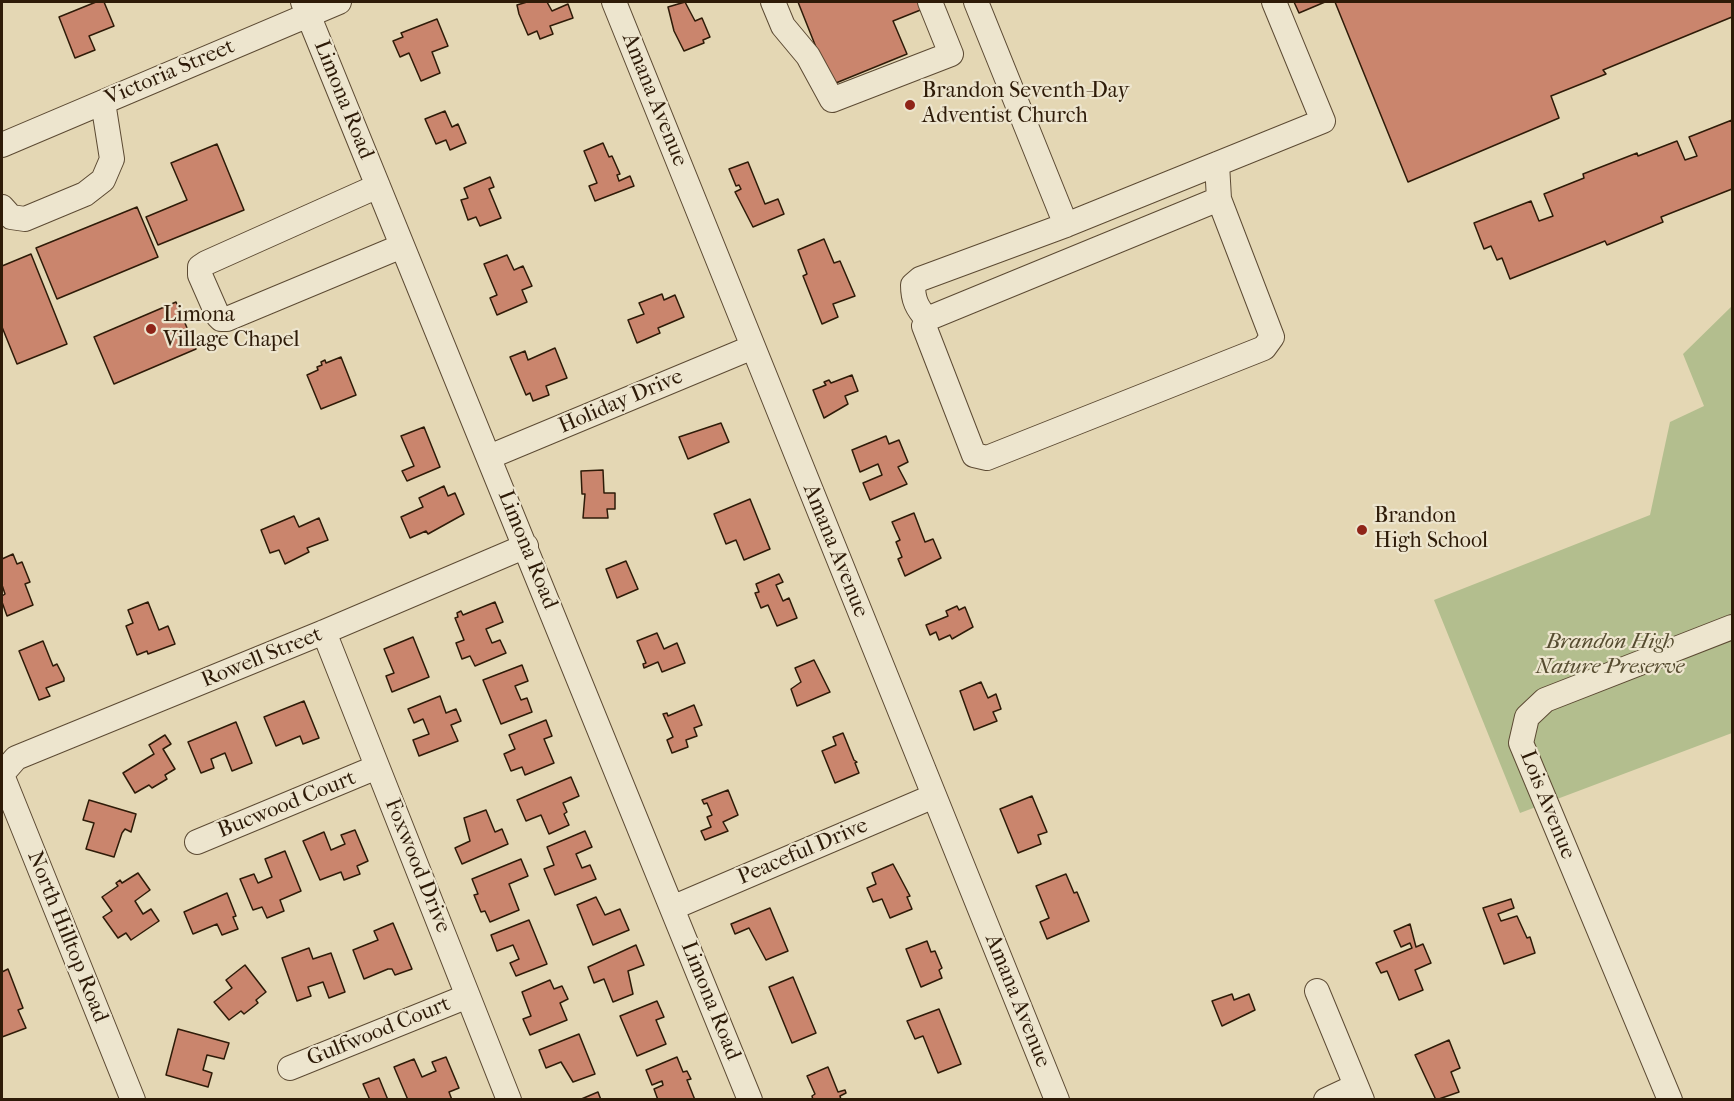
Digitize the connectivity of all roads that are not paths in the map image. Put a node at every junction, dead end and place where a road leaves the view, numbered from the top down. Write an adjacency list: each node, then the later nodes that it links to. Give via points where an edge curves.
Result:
1 (339, 2): 7 (street, Victoria Street)
2 (614, 2): 17 (street, Amana Avenue)
3 (774, 2): 4 (street, via 783,26 808,56 832,100 951,54)
4 (930, 2)
5 (976, 2): 14 (street)
6 (1274, 2): 10 (street, via 1323,121)
7 (306, 8): 8 (street, Victoria Street); 11 (street, Limona Road)
8 (103, 102): 9 (street, Victoria Street); 13 (street, via 112,159 103,180 86,194 25,219 11,217)
9 (2, 145)
10 (1217, 164): 12 (street); 14 (street)
11 (378, 186): 15 (street, Limona Road); 15 (street, via 206,263 200,267 200,275 218,316 227,319)
12 (1219, 199): 16 (street); 16 (street, via 1272,338 1264,348 987,458 974,455 924,326)
13 (2, 207)
14 (1066, 225): 16 (street, via 920,279 913,285 913,297)
15 (402, 246): 18 (street, Limona Road)
16 (927, 319)
17 (753, 347): 18 (street, Holiday Drive); 24 (street, Amana Avenue)
18 (489, 457): 19 (street, Limona Road)
19 (526, 546): 21 (street, Rowell Street); 26 (street, Limona Road)
20 (1732, 627): 36 (street, Lois Avenue, via 1545,700 1527,717 1521,743)
21 (324, 632): 22 (street, Foxwood Drive); 23 (street, Rowell Street, via 16,758)
22 (377, 767): 25 (street, Bucwood Court); 28 (street, Foxwood Drive)
23 (2, 775): 31 (street, North Hilltop Road)
24 (933, 796): 26 (street, Peaceful Drive); 34 (street, Amana Avenue)
25 (196, 842)
26 (672, 908): 33 (street, Limona Road)
27 (1317, 991): 30 (street)
28 (468, 996): 29 (street, Gulfwood Court); 32 (street, Foxwood Drive)
29 (290, 1068)
30 (1359, 1093): 35 (street)
31 (133, 1100)
32 (510, 1100)
33 (750, 1100)
34 (1057, 1100)
35 (1326, 1100)
36 (1670, 1100)

